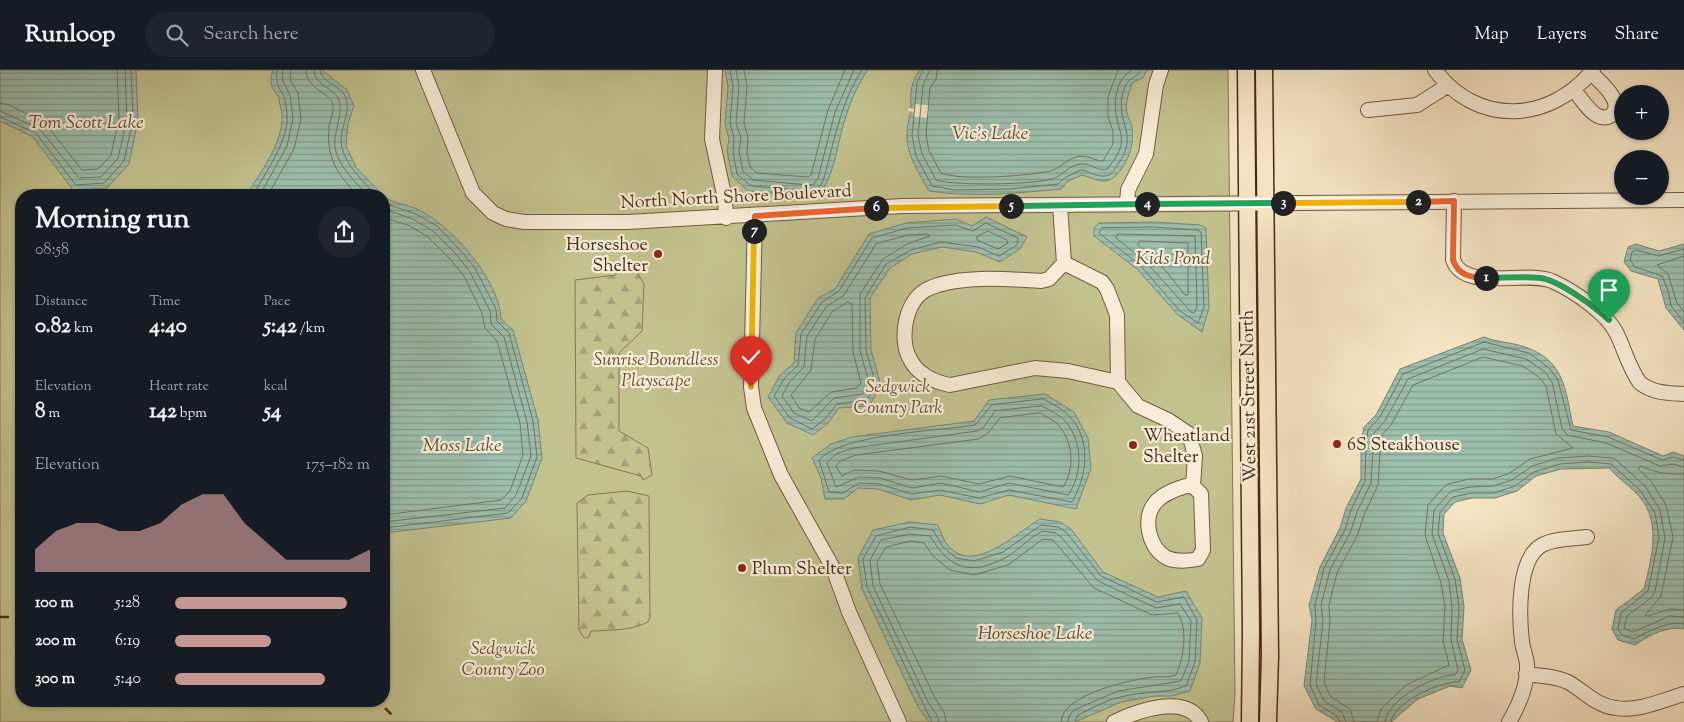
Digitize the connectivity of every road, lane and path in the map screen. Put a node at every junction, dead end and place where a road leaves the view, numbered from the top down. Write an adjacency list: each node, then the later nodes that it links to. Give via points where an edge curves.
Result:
1 (423, 70): 18 (street, North North Shore Boulevard, via 469,185 479,201 493,213 524,222)
2 (715, 70): 18 (street, via 712,139)
3 (1161, 70): 15 (street, via 1146,154 1128,190)
4 (1246, 70): 13 (main road, West 21st Street North)
5 (1264, 70): 14 (main road, West 21st Street North)
6 (1435, 70): 8 (street)
7 (1592, 71): 9 (street); 9 (street, via 1614,97 1614,114 1598,116)
8 (1447, 86): 9 (street, via 1475,103 1512,112 1549,105); 10 (street, via 1417,105)
9 (1574, 90)
10 (1368, 110)
11 (1684, 200): 12 (street, North North Shore Boulevard)
12 (1454, 201): 14 (street, North North Shore Boulevard); 21 (street, via 1453,260 1464,275 1475,278 1542,278 1553,282 1609,320 1640,383 1649,390)
13 (1248, 203): 14 (street, North North Shore Boulevard); 15 (street, North North Shore Boulevard); 29 (main road, West 21st Street North)
14 (1266, 203): 30 (main road, West 21st Street North)
15 (1127, 204): 16 (street, North North Shore Boulevard)
16 (1060, 205): 17 (street, North North Shore Boulevard, via 902,206); 19 (street)
17 (755, 216): 18 (street, North North Shore Boulevard); 26 (street, via 751,378 754,408 781,475 833,568 849,612)
18 (726, 218)
19 (1064, 263): 20 (street, via 1102,282 1107,289 1117,315); 20 (street, via 1049,279 1041,281 974,281 928,288 918,295 906,324 906,348 910,360 928,378 939,383 950,384 1035,368 1068,371)
20 (1118, 382): 22 (street, via 1138,406 1189,434 1195,456)
21 (1684, 394)
22 (1193, 486): 22 (street, via 1162,497 1155,503 1148,519 1154,546 1177,561 1198,559 1203,550 1201,494)
23 (1588, 537): 24 (street, via 1542,545 1525,566 1521,636)
24 (1526, 674): 25 (street, via 1558,678 1596,702 1616,709 1638,707); 31 (street, via 1521,696)
25 (1684, 694)
26 (899, 722)
27 (1114, 722): 28 (street, via 1155,709 1178,707 1192,710)
28 (1201, 722)
29 (1250, 722)
30 (1268, 722)
31 (1508, 722)

